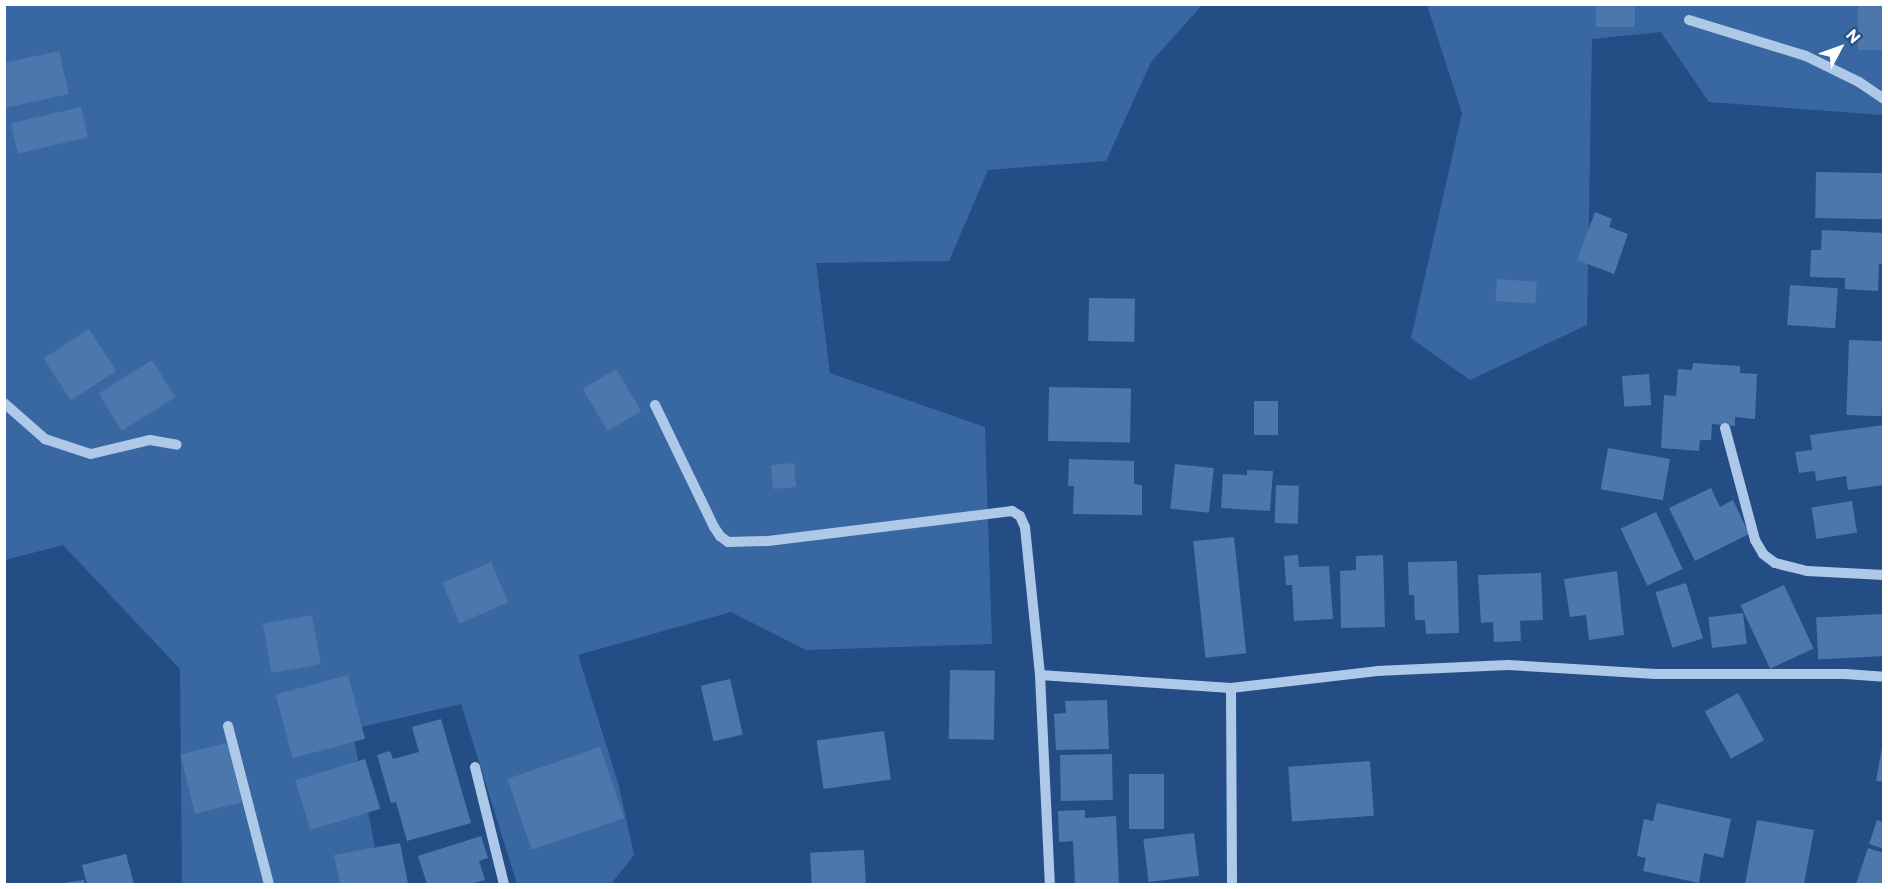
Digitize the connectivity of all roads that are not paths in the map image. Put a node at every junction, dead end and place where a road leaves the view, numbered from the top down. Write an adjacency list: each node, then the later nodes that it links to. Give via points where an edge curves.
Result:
1 (1689, 20): 2 (street, via 1806,56)
2 (1884, 99)
3 (4, 403): 6 (street, via 45,439 91,454 150,440)
4 (655, 405): 8 (street, via 714,527 728,542 768,542 1016,513 1025,526)
5 (1725, 428): 7 (street, via 1755,540 1763,554 1775,563 1807,571)
6 (177, 445)
7 (1884, 575)
8 (1040, 675): 10 (street); 15 (street)
9 (1884, 677): 10 (street, via 1656,674 1508,665 1377,671)
10 (1231, 688): 16 (street)
11 (228, 726): 13 (street)
12 (475, 766): 14 (street)
13 (269, 885)
14 (504, 885)
15 (1050, 885)
16 (1232, 885)

